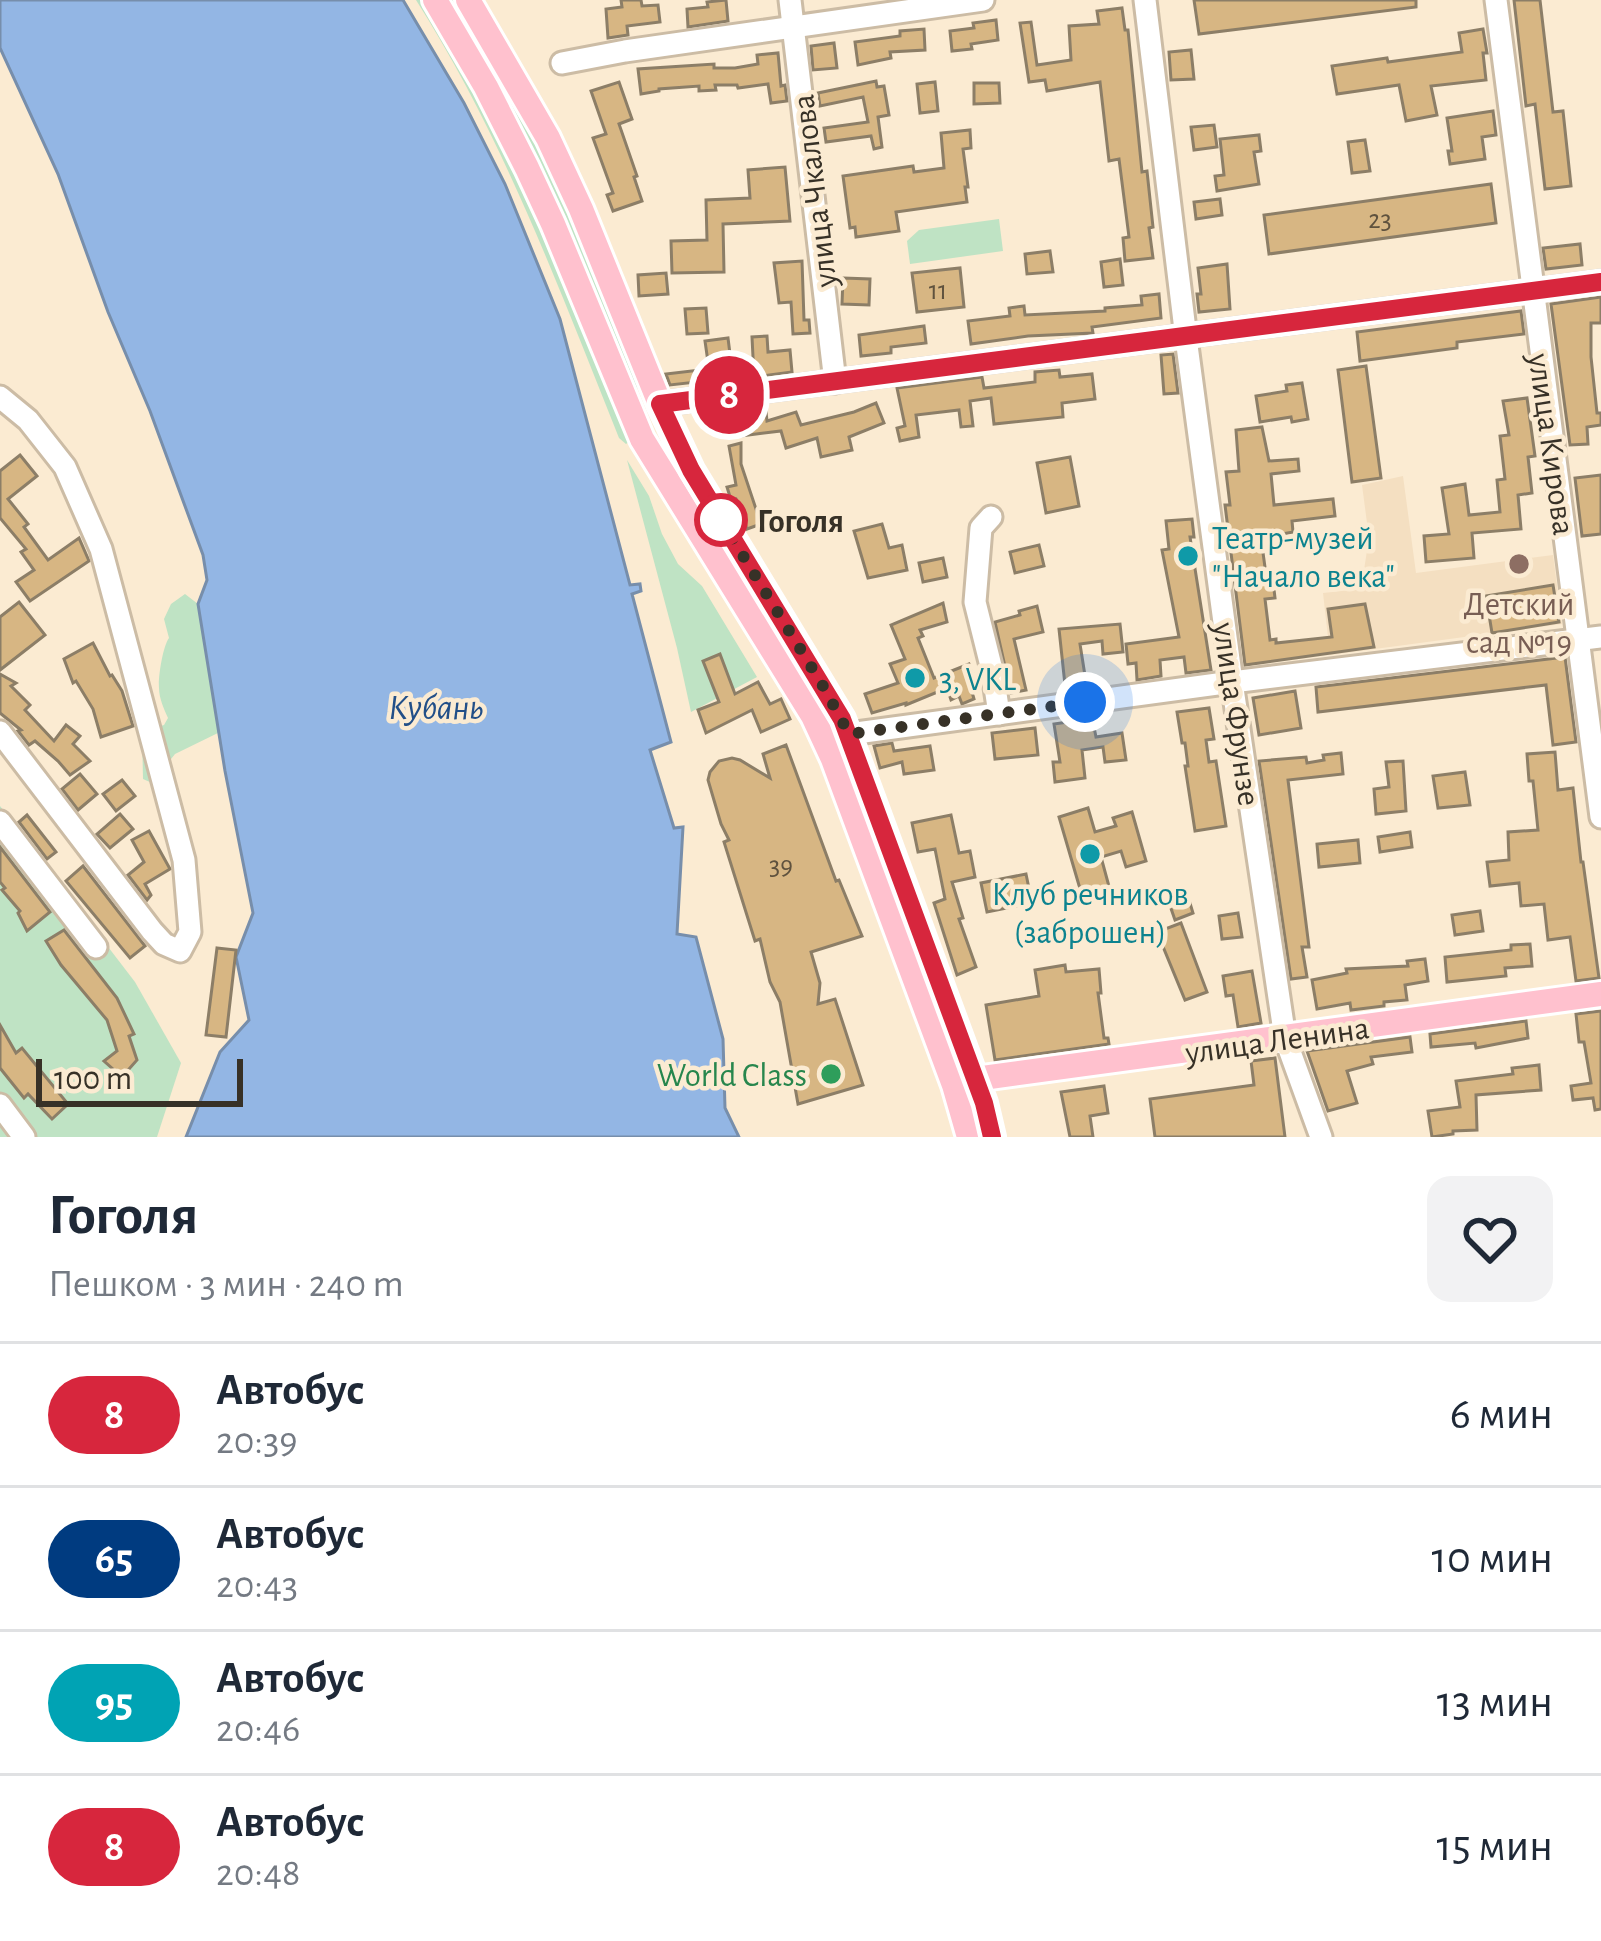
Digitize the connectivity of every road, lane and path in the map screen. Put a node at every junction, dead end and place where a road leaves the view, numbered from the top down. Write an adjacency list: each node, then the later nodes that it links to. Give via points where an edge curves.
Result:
1 (435, 0): 15 (main road, via 553,224)
2 (469, 0): 14 (main road, via 548,138)
3 (790, 0): 7 (street, улица Чкалова)
4 (983, 0): 7 (street)
5 (1145, 0): 11 (street, улица Фрунзе)
6 (1496, 0): 10 (street, улица Кирова)
7 (793, 27): 8 (street); 12 (street, улица Чкалова)
8 (562, 63)
9 (1601, 282): 10 (street)
10 (1533, 292): 11 (street); 17 (street, улица Кирова)
11 (1186, 338): 12 (street); 18 (street, улица Фрунзе)
12 (836, 382): 14 (street)
13 (0, 397): 20 (street, via 65,467 101,549 184,860 190,932 180,951 152,931)
14 (660, 404): 15 (main road); 21 (main road)
15 (631, 414): 27 (main road, via 813,716)
16 (991, 517): 19 (street, via 981,528 975,602)
17 (1591, 639): 18 (street); 22 (street, улица Кирова)
18 (1232, 682): 19 (street); 26 (street, улица Фрунзе)
19 (999, 714): 21 (street)
20 (0, 732)
21 (849, 734): 27 (main road)
22 (1601, 817)
23 (0, 822): 24 (street)
24 (96, 947)
25 (1601, 994): 26 (main road, улица Ленина)
26 (1285, 1038): 27 (main road, улица Ленина); 32 (street, улица Фрунзе)
27 (965, 1082): 30 (main road); 31 (main road)
28 (0, 1106): 29 (street)
29 (24, 1137)
30 (969, 1137)
31 (992, 1137)
32 (1321, 1137)

